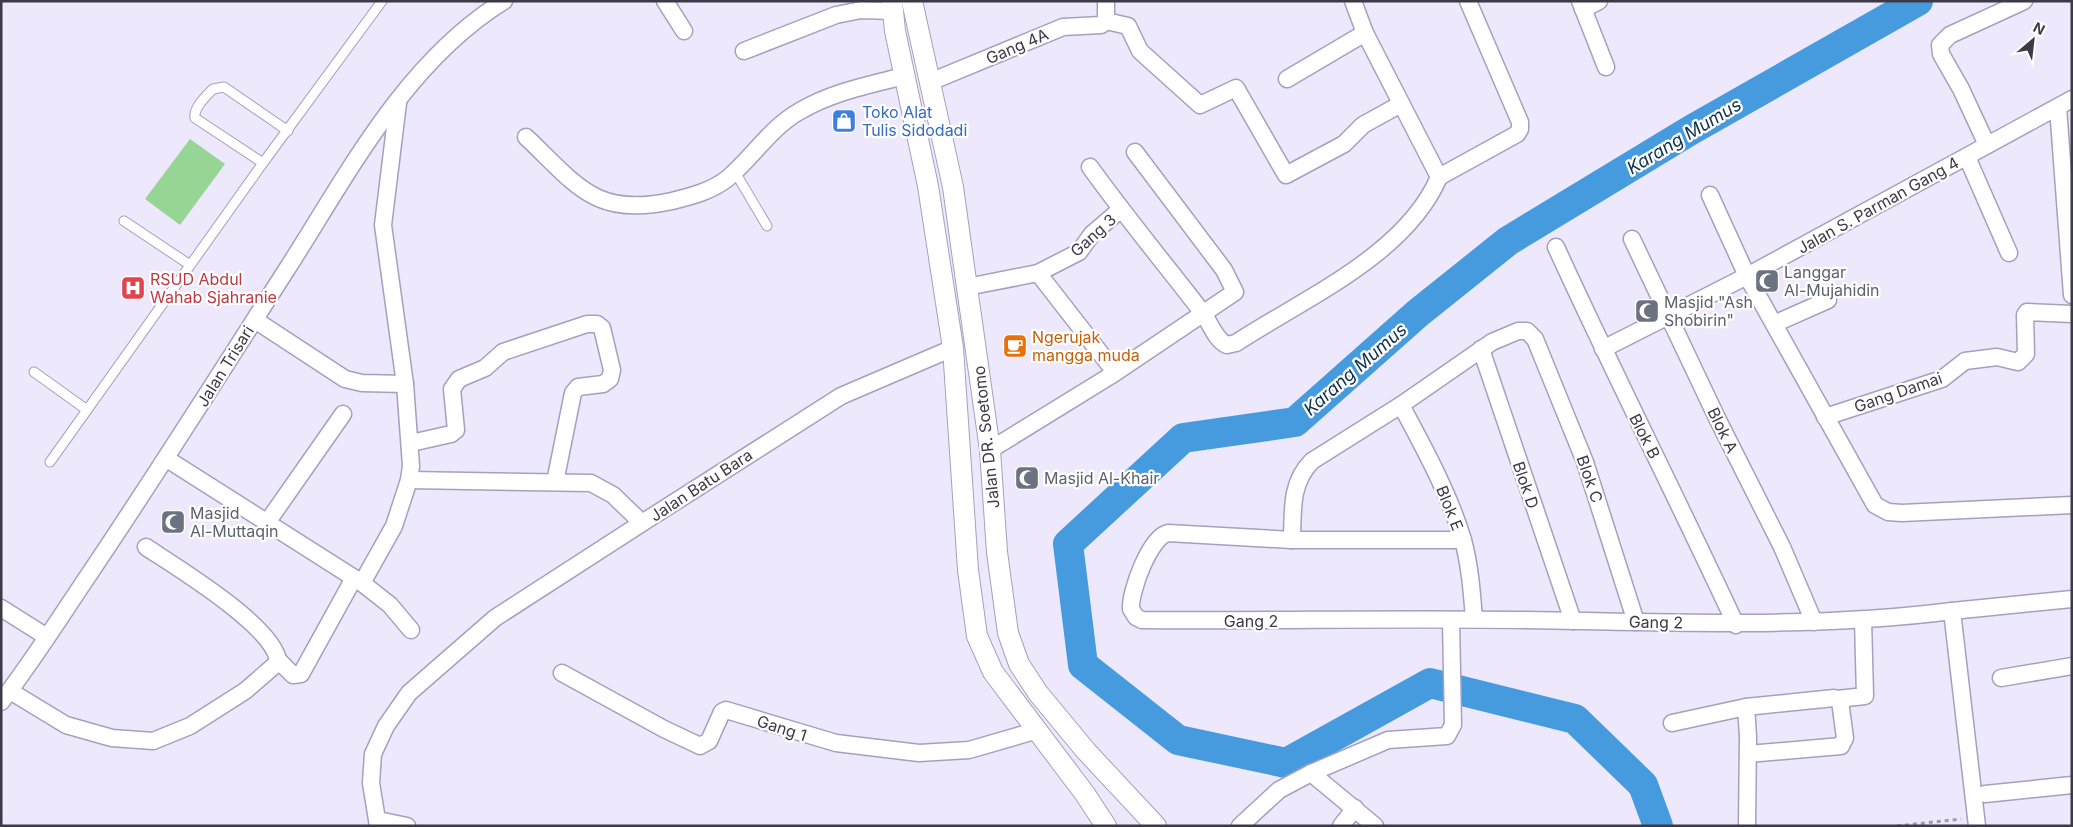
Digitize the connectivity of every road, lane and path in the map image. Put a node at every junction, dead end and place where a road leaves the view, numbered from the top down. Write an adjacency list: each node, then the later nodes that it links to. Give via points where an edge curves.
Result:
1 (382, 1): 23 (lane)
2 (504, 1): 20 (street, Jalan Trisari, via 452,40)
3 (665, 1): 13 (street)
4 (912, 1): 19 (street, Jalan DR. Soetomo)
5 (1106, 1): 12 (street)
6 (1353, 1): 14 (street)
7 (1468, 1): 31 (street, via 1520,122 1520,129 1517,134)
8 (1599, 1): 10 (street)
9 (2024, 1): 25 (street, via 1950,35 1940,45 1941,54)
10 (1581, 5): 16 (street)
11 (893, 6): 15 (street, via 836,15); 18 (street, Jalan DR. Soetomo)
12 (1106, 21): 19 (street, Gang 4A, via 1053,30); 22 (street, via 1128,26 1140,51 1200,105 1236,88 1286,176 1344,144 1363,125)
13 (684, 30)
14 (1365, 33): 17 (street); 22 (street)
15 (744, 51)
16 (1606, 67)
17 (1288, 79)
18 (905, 81): 19 (street); 30 (street, via 853,89 801,110 779,126); 50 (street, Jalan DR. Soetomo, via 928,186)
19 (930, 82): 42 (street, Jalan DR. Soetomo, via 953,187)
20 (398, 100): 48 (street, Jalan Trisari); 55 (street, via 383,225)
21 (2065, 103): 25 (street, Jalan S. Parman Gang 4); 43 (street)
22 (1401, 104): 31 (street)
23 (288, 131): 28 (lane); 28 (lane, via 224,87 213,89 204,98 195,112 198,122)
24 (526, 137): 30 (street, via 587,192 605,202 620,205 663,203 701,194)
25 (1988, 145): 27 (street, Jalan S. Parman Gang 4)
26 (1135, 152): 45 (street, via 1234,286 1234,294)
27 (1966, 157): 38 (street); 41 (street, Jalan S. Parman Gang 4)
28 (263, 163): 39 (lane)
29 (1090, 167): 33 (street)
30 (735, 172): 35 (lane)
31 (1439, 177): 45 (street, via 1413,217 1390,241 1349,273 1236,343 1224,344)
32 (1710, 194): 41 (street)
33 (1120, 210): 40 (street, Gang 3, via 1092,234 1079,252); 45 (street)
34 (124, 221): 39 (lane)
35 (767, 226)
36 (1632, 239): 47 (street, Blok A)
37 (1556, 247): 52 (street, Blok B)
38 (2009, 253)
39 (190, 264): 57 (lane)
40 (1038, 273): 42 (street, Gang 3); 54 (street)
41 (1748, 276): 47 (street, Jalan S. Parman Gang 4); 49 (street)
42 (967, 287): 61 (street, Jalan DR. Soetomo)
43 (2072, 295)
44 (1828, 300): 49 (street)
45 (1204, 314): 54 (street)
46 (2072, 314): 59 (street, Gang Damai, via 2027,312 2026,354 2018,362 1997,357 1965,361 1942,379)
47 (1669, 316): 52 (street, Jalan S. Parman Gang 4); 80 (street, Blok A, via 1782,547)
48 (254, 320): 55 (street, via 345,379 362,384); 62 (street, Jalan Trisari)
49 (1774, 324): 59 (street)
50 (953, 348): 67 (street, Jalan Batu Bara, via 841,396); 93 (street, Jalan DR. Soetomo, via 968,570 976,636 993,672)
51 (1481, 349): 56 (street); 78 (street, Blok D); 79 (street, Blok C, via 1518,331 1528,331 1535,339 1585,462)
52 (1603, 349): 81 (street, Blok B)
53 (34, 372): 57 (lane)
54 (1115, 372): 61 (street)
55 (405, 384): 60 (street)
56 (1401, 405): 69 (street, via 1336,444 1302,472 1294,491); 70 (street, Blok E, via 1443,490)
57 (87, 410): 63 (lane)
58 (343, 414): 68 (street)
59 (1825, 418): 66 (street, via 1870,499 1888,512)
60 (411, 443): 64 (street); 65 (street, via 455,431 452,389 459,379 485,368 503,352 587,324 597,324 602,328 612,370 610,379 578,387 573,393)
61 (990, 450): 103 (street, Jalan DR. Soetomo, via 1004,609 1014,654 1038,693 1086,751)
62 (167, 459): 68 (street); 84 (street, Jalan Trisari)
63 (50, 462)
64 (409, 480): 65 (street, Jalan Batu Bara); 72 (street, via 394,526)
65 (555, 482): 67 (street, Jalan Batu Bara, via 586,482 598,486 613,495)
66 (2072, 505)
67 (642, 523): 100 (street, via 495,618 409,693 386,726 373,754 371,783)
68 (266, 524): 72 (street)
69 (1292, 540): 70 (street); 82 (street, Gang 2, via 1168,533 1160,536 1145,562 1131,604 1134,614 1142,620)
70 (1463, 540): 76 (street, Blok E, via 1472,587)
71 (146, 547): 85 (street, via 236,610 259,631)
72 (358, 580): 83 (street, via 390,605); 85 (street, via 302,673 293,675)
73 (2072, 599): 75 (street, Gang 2)
74 (1, 608): 84 (street)
75 (1952, 611): 77 (street, Gang 2); 99 (street)
76 (1474, 620): 78 (street, Gang 2); 82 (street, Gang 2)
77 (1863, 620): 80 (street, Gang 2); 90 (street, via 1865,696)
78 (1573, 621): 79 (street, Gang 2)
79 (1636, 622): 81 (street, Gang 2)
80 (1814, 622): 81 (street, Gang 2)
81 (1736, 624)
82 (1451, 628): 95 (street, via 1453,725 1447,736 1388,740)
83 (411, 630)
84 (47, 637): 89 (street, Jalan Trisari)
85 (278, 660): 89 (street, via 245,691 190,726 153,741 112,738 66,725)
86 (2072, 666): 88 (street)
87 (562, 672): 93 (street, Gang 1, via 700,746 709,741 726,710 836,744 919,753 969,750)
88 (2001, 678)
89 (6, 696)
90 (1837, 699): 91 (street); 94 (street, via 1841,704 1845,738 1841,746)
91 (1746, 707): 92 (street); 94 (street)
92 (1672, 723)
93 (1038, 730): 102 (street, Jalan DR. Soetomo)
94 (1748, 754): 107 (street)
95 (1311, 773): 98 (street); 104 (street, via 1279,790)
96 (2072, 785): 97 (street)
97 (1985, 794)
98 (1355, 808): 105 (street); 106 (street)
99 (1977, 821): 108 (path)
100 (378, 823): 101 (street)
101 (407, 826)
102 (1106, 826)
103 (1156, 826)
104 (1240, 826)
105 (1341, 826)
106 (1375, 826)
107 (1747, 826)
108 (1897, 826)

